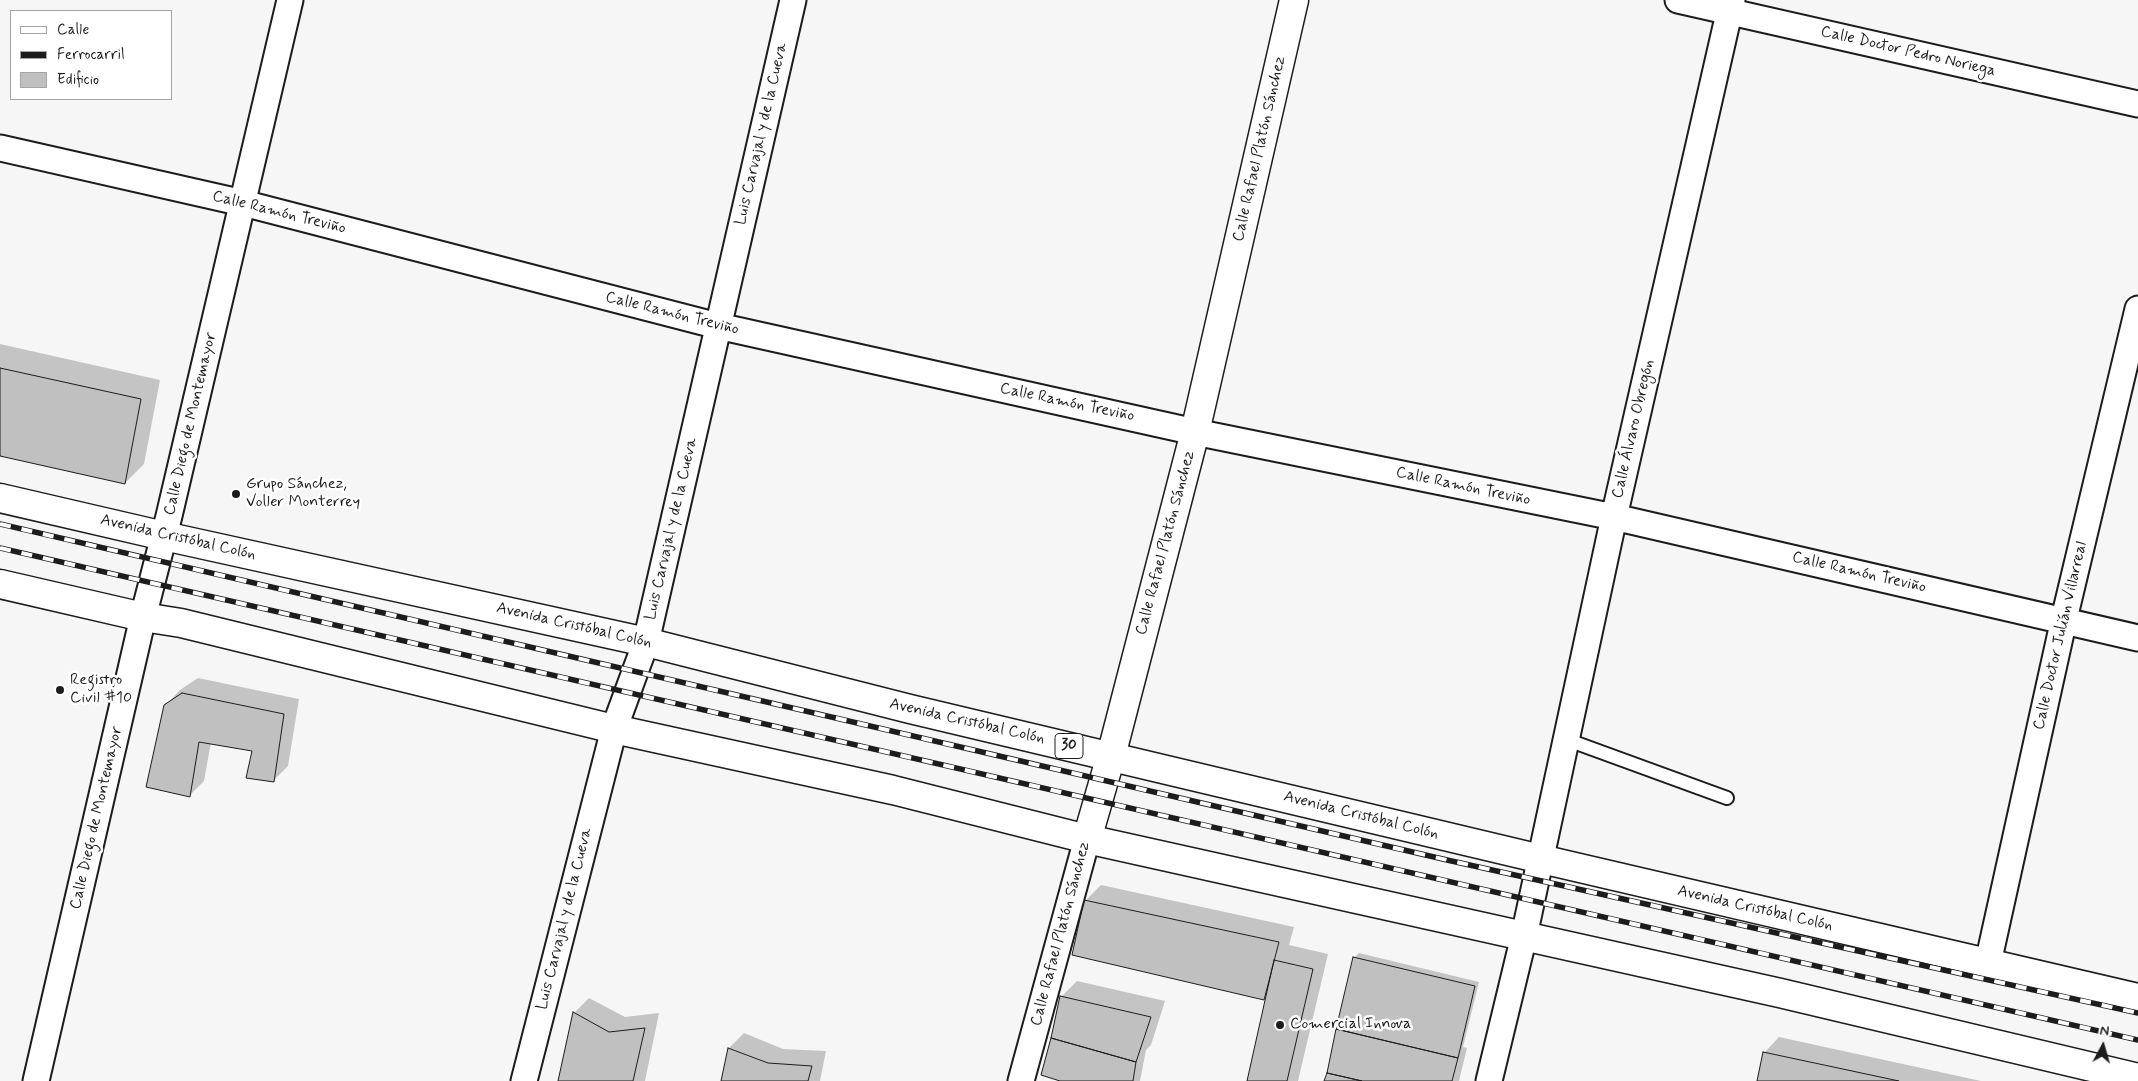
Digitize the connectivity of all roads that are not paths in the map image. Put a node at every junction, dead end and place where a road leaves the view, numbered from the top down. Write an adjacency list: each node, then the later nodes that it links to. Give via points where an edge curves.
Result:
1 (290, 0): 8 (street, Calle Diego de Montemayor)
2 (793, 0): 10 (street, Luis Carvajal y de la Cueva)
3 (1294, 0): 11 (main road, Calle Rafael Platón Sánchez)
4 (1678, 0): 5 (street, Calle Doctor Pedro Noriega)
5 (1730, 6): 6 (street, Calle Doctor Pedro Noriega); 13 (street, Calle Álvaro Obregón)
6 (2138, 104)
7 (0, 148): 8 (street, Calle Ramón Treviño)
8 (243, 203): 10 (street, Calle Ramón Treviño); 14 (street, Calle Diego de Montemayor)
9 (2138, 309): 17 (street, Calle Doctor Julián Villarreal)
10 (718, 326): 11 (street, Calle Ramón Treviño); 19 (street, Luis Carvajal y de la Cueva)
11 (1195, 432): 13 (street, Calle Ramón Treviño); 22 (main road, Calle Rafael Platón Sánchez)
12 (0, 498): 14 (main road, Avenida Cristóbal Colón / 30)
13 (1614, 517): 17 (street, Calle Ramón Treviño); 21 (street, Calle Álvaro Obregón)
14 (164, 536): 16 (street, Calle Diego de Montemayor); 19 (main road, Avenida Cristóbal Colón / 30)
15 (0, 584): 16 (main road)
16 (143, 617): 20 (main road, via 181,623); 30 (street, Calle Diego de Montemayor)
17 (2064, 619): 18 (street, Calle Ramón Treviño); 27 (street, Calle Doctor Julián Villarreal)
18 (2138, 638)
19 (646, 642): 20 (street, Luis Carvajal y de la Cueva); 22 (main road, Avenida Cristóbal Colón / 30)
20 (614, 729): 24 (main road, via 893,790); 31 (street, Luis Carvajal y de la Cueva)
21 (1568, 740): 23 (lane); 25 (street, Calle Álvaro Obregón)
22 (1111, 756): 24 (main road, Calle Rafael Platón Sánchez); 25 (main road, Avenida Cristóbal Colón / 30)
23 (1727, 798)
24 (1087, 839): 26 (main road); 32 (street, Calle Rafael Platón Sánchez)
25 (1541, 859): 26 (street, Calle Álvaro Obregón); 27 (main road, Avenida Cristóbal Colón / 30)
26 (1524, 936): 29 (main road); 33 (street)
27 (1988, 963): 28 (main road, Avenida Cristóbal Colón / 30)
28 (2138, 998)
29 (2138, 1078)
30 (36, 1081)
31 (524, 1081)
32 (1021, 1081)
33 (1489, 1081)

